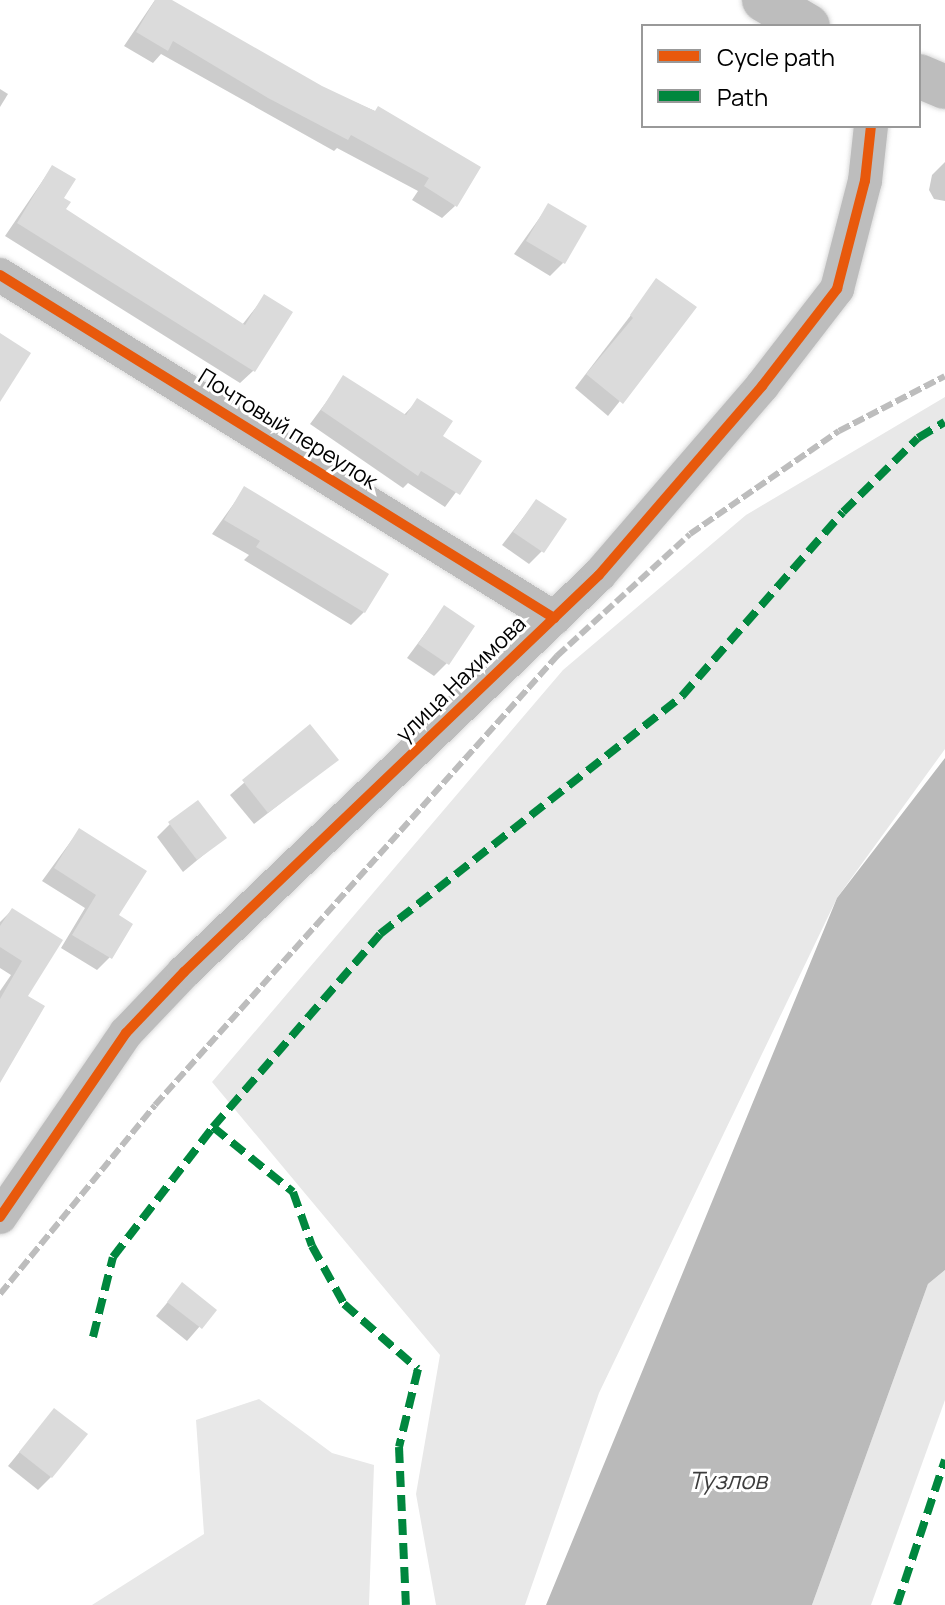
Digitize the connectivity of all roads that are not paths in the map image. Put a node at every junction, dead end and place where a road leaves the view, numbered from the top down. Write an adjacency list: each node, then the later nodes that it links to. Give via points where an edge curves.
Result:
1 (764, 0): 2 (main road)
2 (805, 24)
3 (921, 77): 4 (main road)
4 (945, 87)
5 (871, 128): 7 (street, улица Нахимова, via 865,181 837,289 762,386 599,575)
6 (0, 275): 7 (street, Почтовый переулок)
7 (554, 618): 8 (street, улица Нахимова, via 126,1033)
8 (0, 1217)

